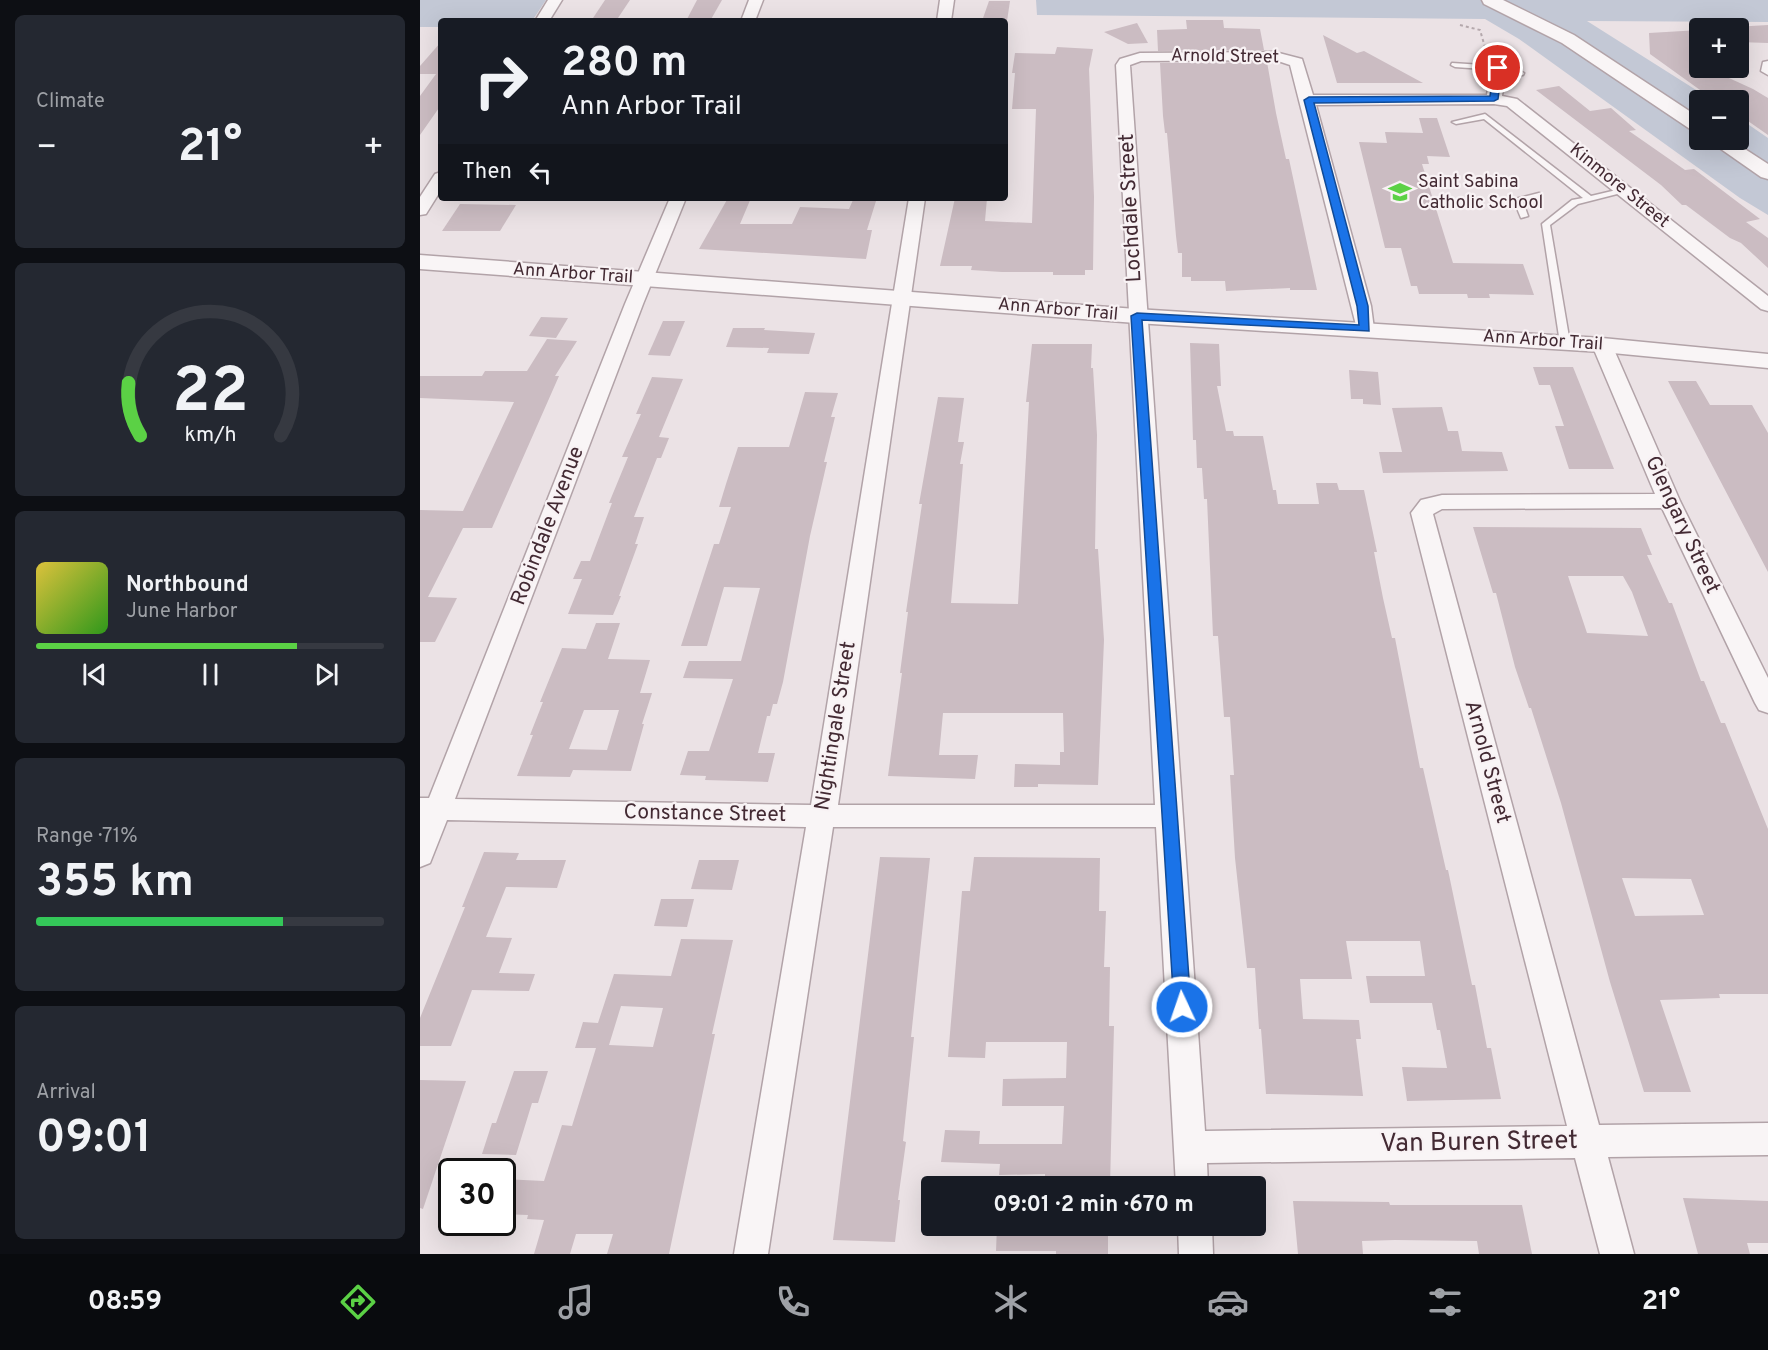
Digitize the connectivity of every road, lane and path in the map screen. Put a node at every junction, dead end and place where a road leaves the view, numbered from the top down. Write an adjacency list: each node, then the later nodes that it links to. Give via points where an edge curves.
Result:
1 (555, 0): 5 (street)
2 (756, 0): 6 (street)
3 (947, 0): 7 (street)
4 (1490, 0): 17 (street, via 1568,39)
5 (544, 18)
6 (749, 18)
7 (944, 18)
8 (1460, 25): 12 (path, via 1480,29 1485,34 1485,51)
9 (1129, 59): 16 (street, Arnold Street, via 1284,57 1299,65); 33 (street, Lochdale Street, via 1123,65)
10 (1455, 65): 12 (lane)
11 (1768, 65): 13 (street)
12 (1498, 69): 14 (lane); 15 (street)
13 (1768, 71)
14 (1520, 73)
15 (1494, 99): 16 (street); 22 (street, Kinmore Street, via 1512,102)
16 (1309, 100): 34 (street, Arnold Street)
17 (1689, 120)
18 (1456, 122): 24 (lane, via 1485,116)
19 (1733, 150): 20 (street)
20 (1768, 173)
21 (438, 182): 27 (street)
22 (1625, 191): 24 (lane); 32 (street, Kinmore Street)
23 (1539, 196): 28 (lane, via 1518,201)
24 (1589, 198): 35 (lane, via 1575,202 1546,224)
25 (677, 201): 30 (street, Robindale Avenue)
26 (917, 201): 31 (street, Nightingale Street)
27 (420, 210)
28 (1524, 216)
29 (420, 262): 30 (street, Ann Arbor Trail)
30 (644, 279): 31 (street, Ann Arbor Trail); 40 (street, Robindale Avenue)
31 (902, 298): 33 (street, Ann Arbor Trail); 41 (street, Nightingale Street)
32 (1768, 305)
33 (1137, 316): 34 (street, Ann Arbor Trail); 42 (street, Lochdale Street)
34 (1365, 329): 35 (street, Ann Arbor Trail)
35 (1565, 343): 36 (street, Ann Arbor Trail)
36 (1602, 345): 37 (street, Ann Arbor Trail); 38 (street, Glengary Street)
37 (1768, 361)
38 (1669, 501): 39 (street, Glengary Street); 45 (street, Arnold Street, via 1442,502 1422,513)
39 (1768, 703)
40 (429, 809): 41 (street, Constance Street); 43 (street, Robindale Avenue)
41 (821, 816): 42 (street, Constance Street); 49 (street, Nightingale Street)
42 (1171, 816): 46 (street, Lochdale Street)
43 (420, 855)
44 (1768, 1139): 45 (street, Van Buren Street)
45 (1586, 1141): 46 (street, Van Buren Street); 51 (street, Arnold Street)
46 (1190, 1146): 47 (street, Lochdale Street)
47 (1192, 1176)
48 (1196, 1236): 50 (street)
49 (751, 1254)
50 (1197, 1254)
51 (1617, 1254)

